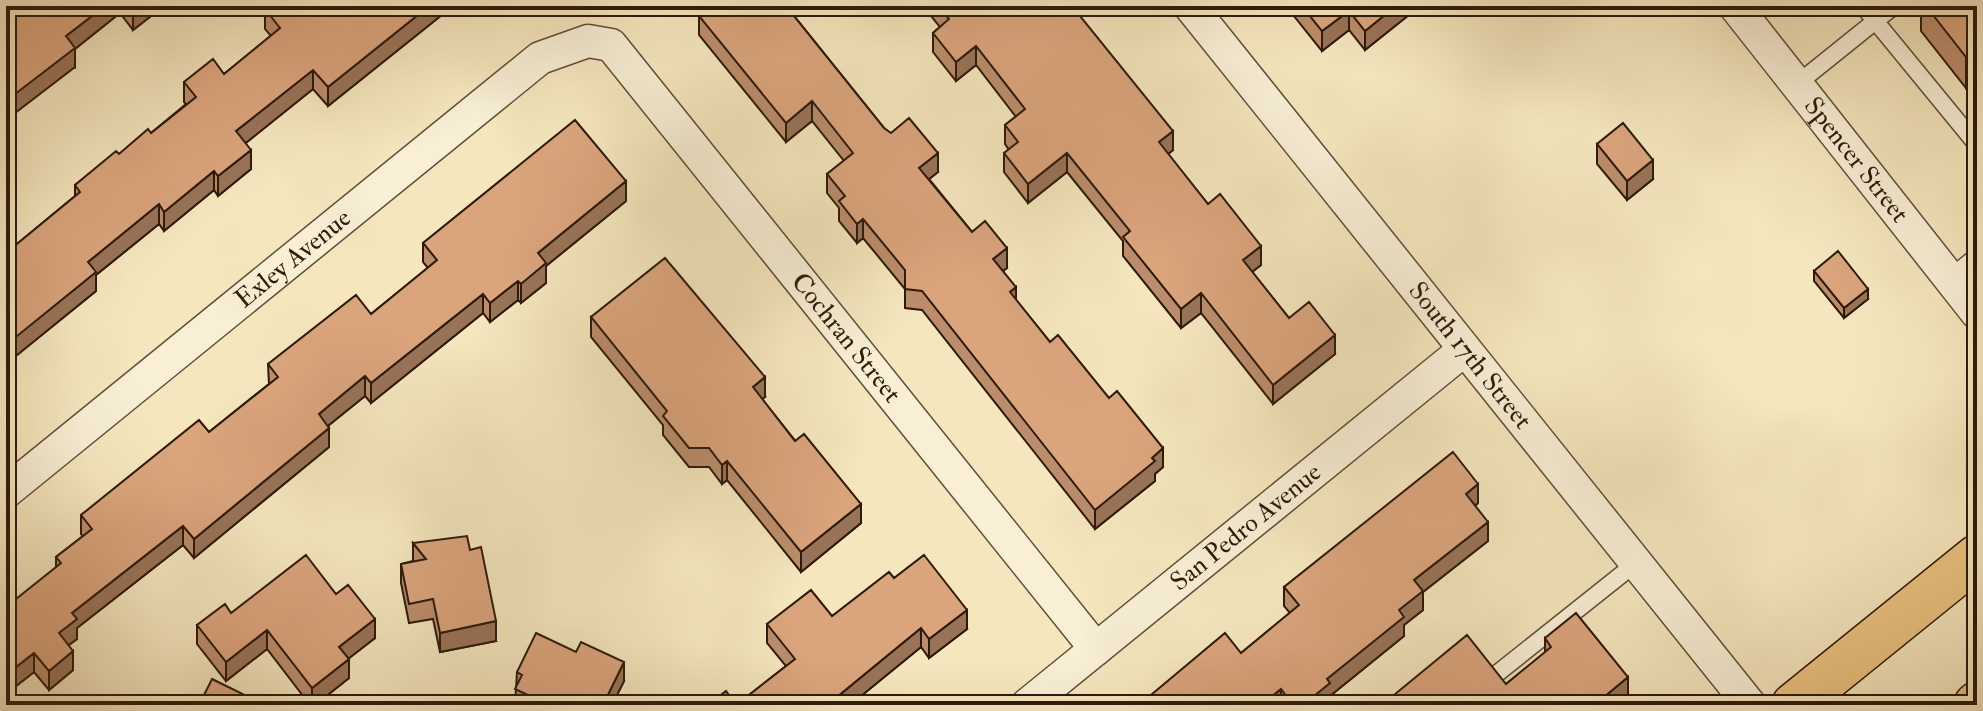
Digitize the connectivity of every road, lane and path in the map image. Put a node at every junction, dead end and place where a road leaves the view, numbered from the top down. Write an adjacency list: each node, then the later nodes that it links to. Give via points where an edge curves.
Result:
1 (1190, 6): 12 (street, South 17th Street)
2 (1735, 6): 7 (street, Spencer Street)
3 (1863, 6): 5 (lane)
4 (1894, 6): 5 (lane)
5 (1875, 21): 7 (lane); 8 (lane)
6 (588, 41): 13 (street, Exley Avenue, via 540,58); 16 (street, Cochran Street, via 611,45)
7 (1797, 84): 10 (street, Spencer Street)
8 (1977, 145)
9 (1977, 256): 10 (lane)
10 (1950, 278): 11 (street, Spencer Street)
11 (1977, 313)
12 (1464, 350): 15 (street, South 17th Street); 16 (street, San Pedro Avenue)
13 (6, 492)
14 (1977, 557): 17 (main road)
15 (1636, 563): 18 (lane); 20 (street, South 17th Street)
16 (1096, 649): 19 (street, San Pedro Avenue)
17 (1851, 658): 21 (main road); 22 (main road)
18 (1494, 676)
19 (1027, 705)
20 (1750, 705)
21 (1794, 705)
22 (1846, 705)

